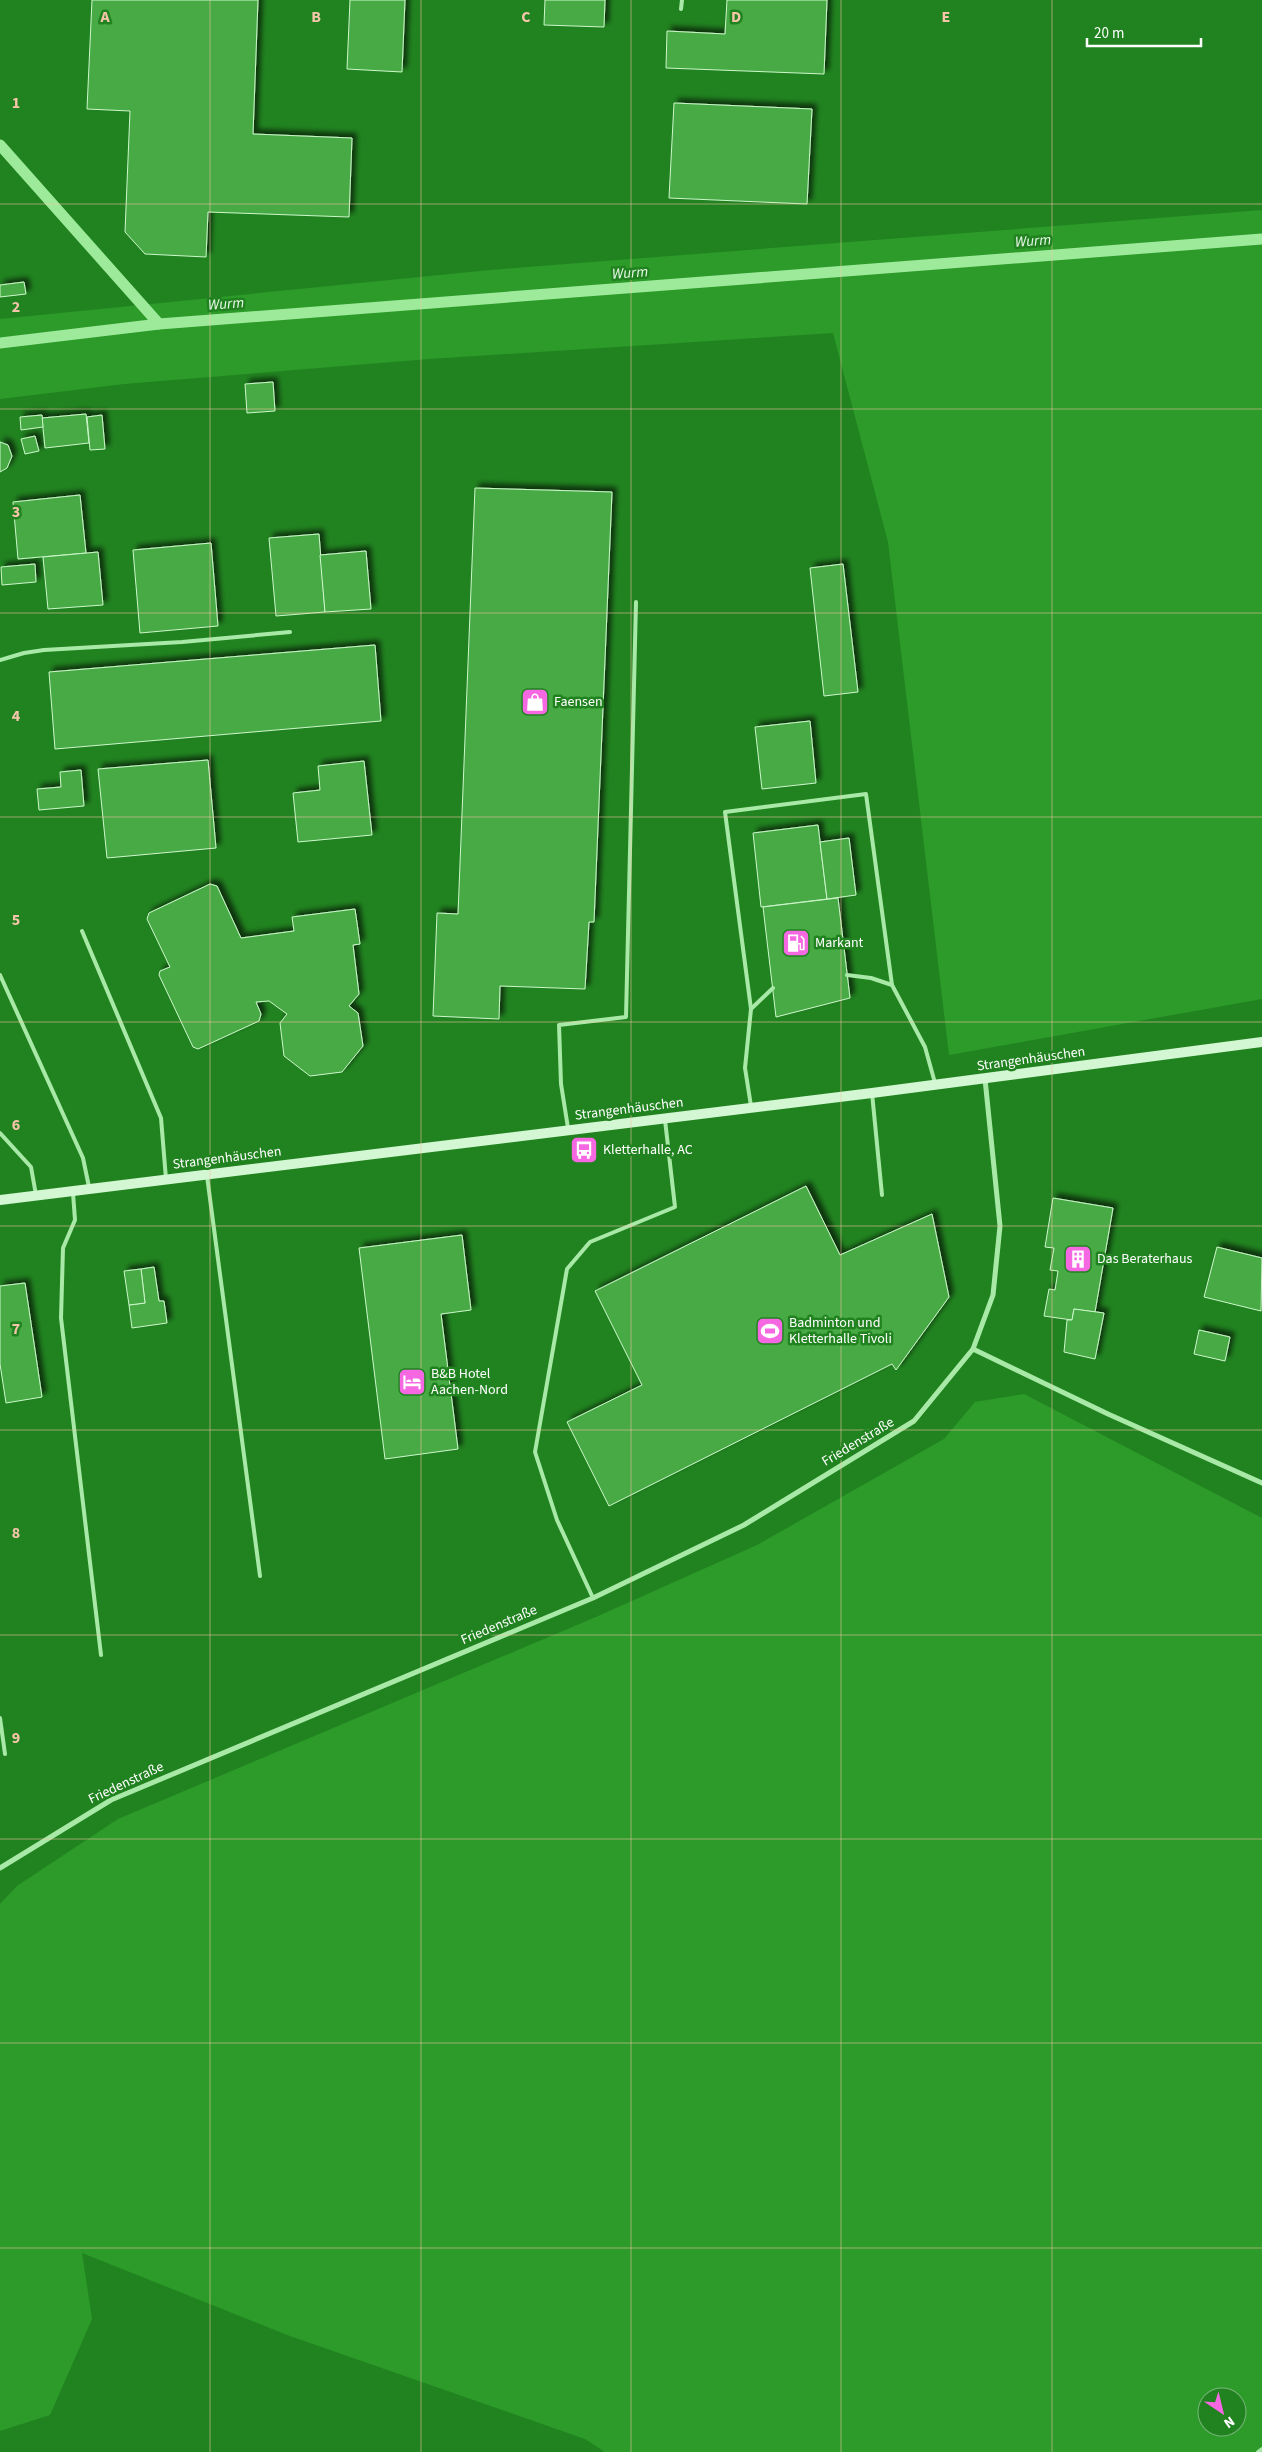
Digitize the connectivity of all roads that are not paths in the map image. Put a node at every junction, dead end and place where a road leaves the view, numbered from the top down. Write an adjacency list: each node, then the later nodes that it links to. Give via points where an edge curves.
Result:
1 (682, 0): 2 (lane)
2 (681, 9)
3 (636, 602): 18 (lane, via 626,1017 559,1025 561,1084)
4 (290, 632): 5 (lane, via 44,650)
5 (0, 660)
6 (82, 930): 21 (lane, via 161,1118)
7 (0, 975): 22 (lane, via 83,1158)
8 (847, 975): 9 (lane)
9 (892, 985): 11 (lane, via 866,794 724,812); 14 (lane, via 924,1046)
10 (773, 988): 11 (lane)
11 (751, 1009): 16 (lane, via 746,1068)
12 (1262, 1042): 13 (street, Strangenhäuschen)
13 (985, 1079): 14 (street, Strangenhäuschen); 27 (street, Friedenstraße, via 1000,1226 993,1295)
14 (935, 1085): 15 (street, Strangenhäuschen)
15 (872, 1093): 16 (street, Strangenhäuschen); 25 (lane)
16 (751, 1108): 17 (street, Strangenhäuschen)
17 (665, 1118): 18 (street, Strangenhäuschen); 30 (lane, via 675,1206 590,1242 567,1269 535,1452 557,1520)
18 (568, 1131): 20 (street, Strangenhäuschen)
19 (0, 1133): 24 (lane, via 31,1168)
20 (207, 1174): 21 (street, Strangenhäuschen); 29 (lane)
21 (166, 1179): 22 (street, Strangenhäuschen)
22 (90, 1189): 23 (street, Strangenhäuschen)
23 (73, 1191): 24 (street, Strangenhäuschen); 31 (lane, via 75,1220 63,1248 61,1318)
24 (36, 1195): 26 (street, Strangenhäuschen)
25 (882, 1196)
26 (0, 1200)
27 (973, 1349): 28 (street, via 1108,1414); 30 (street, Friedenstraße, via 914,1421 744,1525)
28 (1262, 1482)
29 (260, 1576)
30 (592, 1598): 34 (street, Friedenstraße, via 110,1800)
31 (101, 1655)
32 (0, 1718): 33 (lane)
33 (5, 1754)
34 (0, 1868)
35 (1262, 2449): 36 (lane)
36 (1258, 2452)

